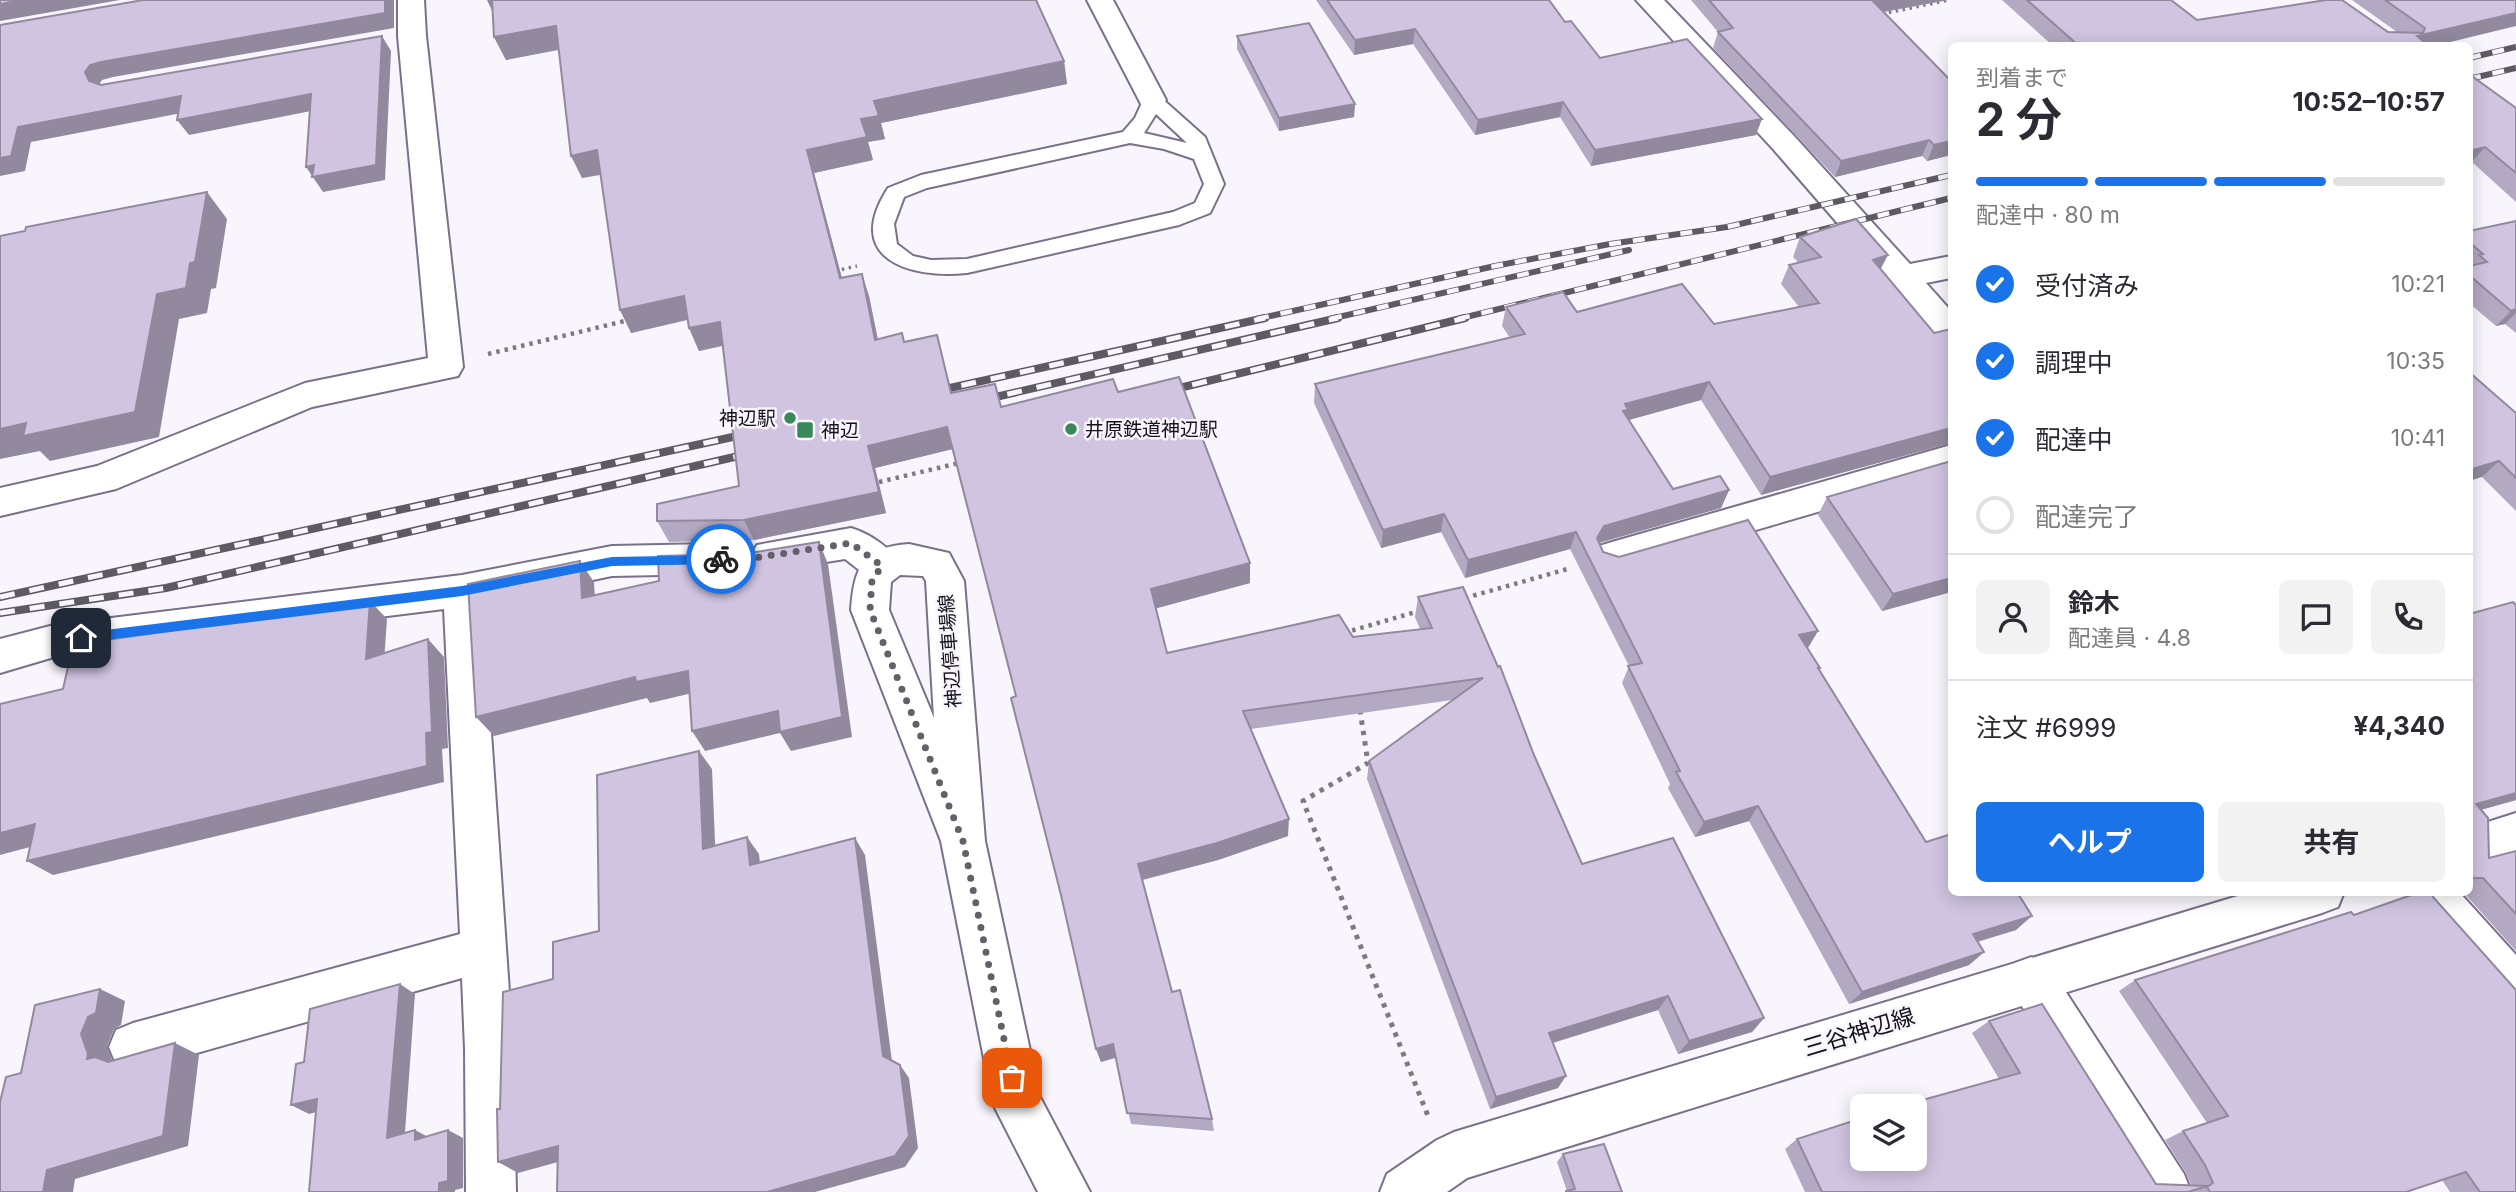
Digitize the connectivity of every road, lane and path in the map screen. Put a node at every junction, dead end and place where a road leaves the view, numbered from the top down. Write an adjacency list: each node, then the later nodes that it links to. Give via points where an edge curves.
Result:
1 (411, 0): 15 (street, via 398,38)
2 (1100, 0): 6 (street)
3 (1649, 0): 12 (street)
4 (1950, 0): 5 (path)
5 (1869, 16)
6 (1152, 100): 7 (lane); 8 (lane, via 1198,142)
7 (1130, 137): 8 (lane); 9 (lane, via 921,182 895,193 883,236)
8 (1203, 155): 9 (lane, via 1214,184 1203,208 1179,218 967,266 911,265)
9 (899, 256): 11 (path)
10 (1948, 268): 12 (street)
11 (833, 272)
12 (1902, 277): 14 (street)
13 (633, 319): 15 (path)
14 (1948, 329)
15 (446, 367): 19 (street, via 305,396 103,479)
16 (1948, 460): 20 (street)
17 (970, 461): 18 (path)
18 (879, 482)
19 (0, 502)
20 (1612, 557): 23 (path)
21 (882, 566): 22 (street, via 851,543 754,558 612,561); 29 (street, 神辺停車場線, via 872,580 870,610); 29 (street, 神辺停車場線, via 918,557 936,564 945,581)
22 (462, 591): 26 (street, via 54,641); 33 (street)
23 (1453, 602)
24 (1427, 609): 25 (path, via 1347,632)
25 (1349, 645)
26 (0, 656)
27 (1358, 697): 37 (path, via 1368,763 1303,801)
28 (2516, 834): 30 (street)
29 (963, 841): 39 (street, 神辺停車場線, via 1017,1104)
30 (2473, 847)
31 (2309, 896): 34 (street, 三谷神辺線)
32 (2434, 896): 35 (street)
33 (483, 950): 36 (street); 38 (street)
34 (2031, 979): 40 (street, 三谷神辺線, via 1454,1157); 41 (street)
35 (2516, 989)
36 (133, 1047)
37 (1432, 1126)
38 (491, 1192)
39 (1065, 1192)
40 (1405, 1192)
41 (2166, 1192)

